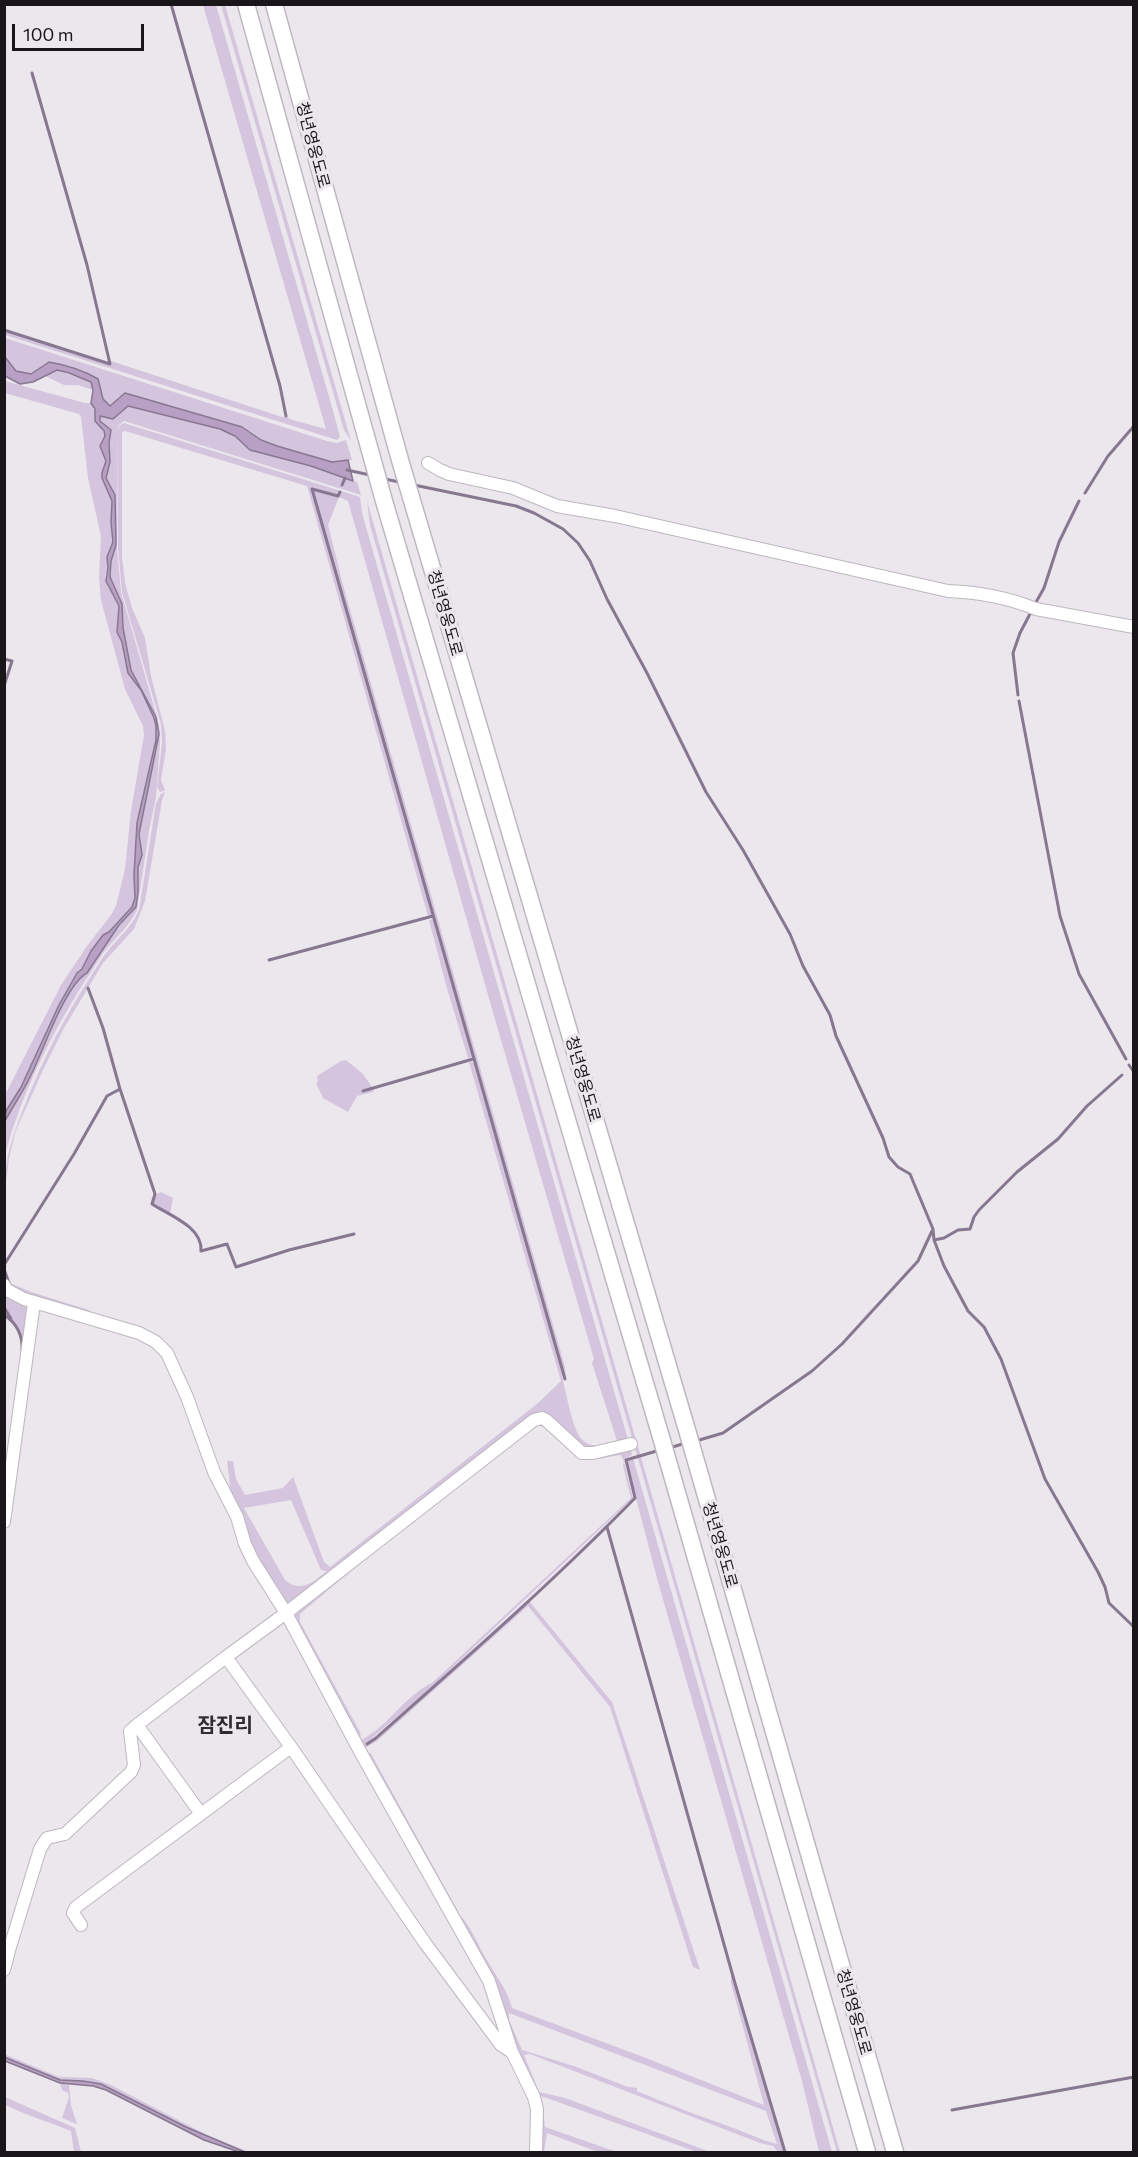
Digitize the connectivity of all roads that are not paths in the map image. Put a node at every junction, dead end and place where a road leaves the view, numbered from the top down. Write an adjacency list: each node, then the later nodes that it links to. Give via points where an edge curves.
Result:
1 (246, 4): 19 (highway, 청년영웅도로, via 384,501 662,1437)
2 (274, 4): 20 (highway, 청년영웅도로, via 400,460 694,1453)
3 (428, 463): 4 (street, via 440,471 513,488 557,506)
4 (1134, 627)
5 (4, 1285): 6 (street, via 13,1294)
6 (34, 1303): 8 (street); 9 (street, via 139,1333 167,1353 245,1544)
7 (631, 1444): 9 (street, via 582,1453 546,1420 534,1420)
8 (4, 1522)
9 (286, 1613): 10 (street); 17 (street, via 489,1981)
10 (226, 1657): 11 (street); 12 (street)
11 (137, 1725): 13 (street); 15 (street, via 130,1731 134,1765 131,1772 65,1834 47,1838 43,1844)
12 (291, 1747): 13 (street); 17 (street, via 425,1943 501,2045)
13 (201, 1814): 14 (street, via 76,1907 73,1913)
14 (81, 1925)
15 (7, 1946): 16 (street)
16 (4, 1970)
17 (512, 2052): 18 (street, via 537,2109)
18 (536, 2152)
19 (867, 2152)
20 (894, 2152)

